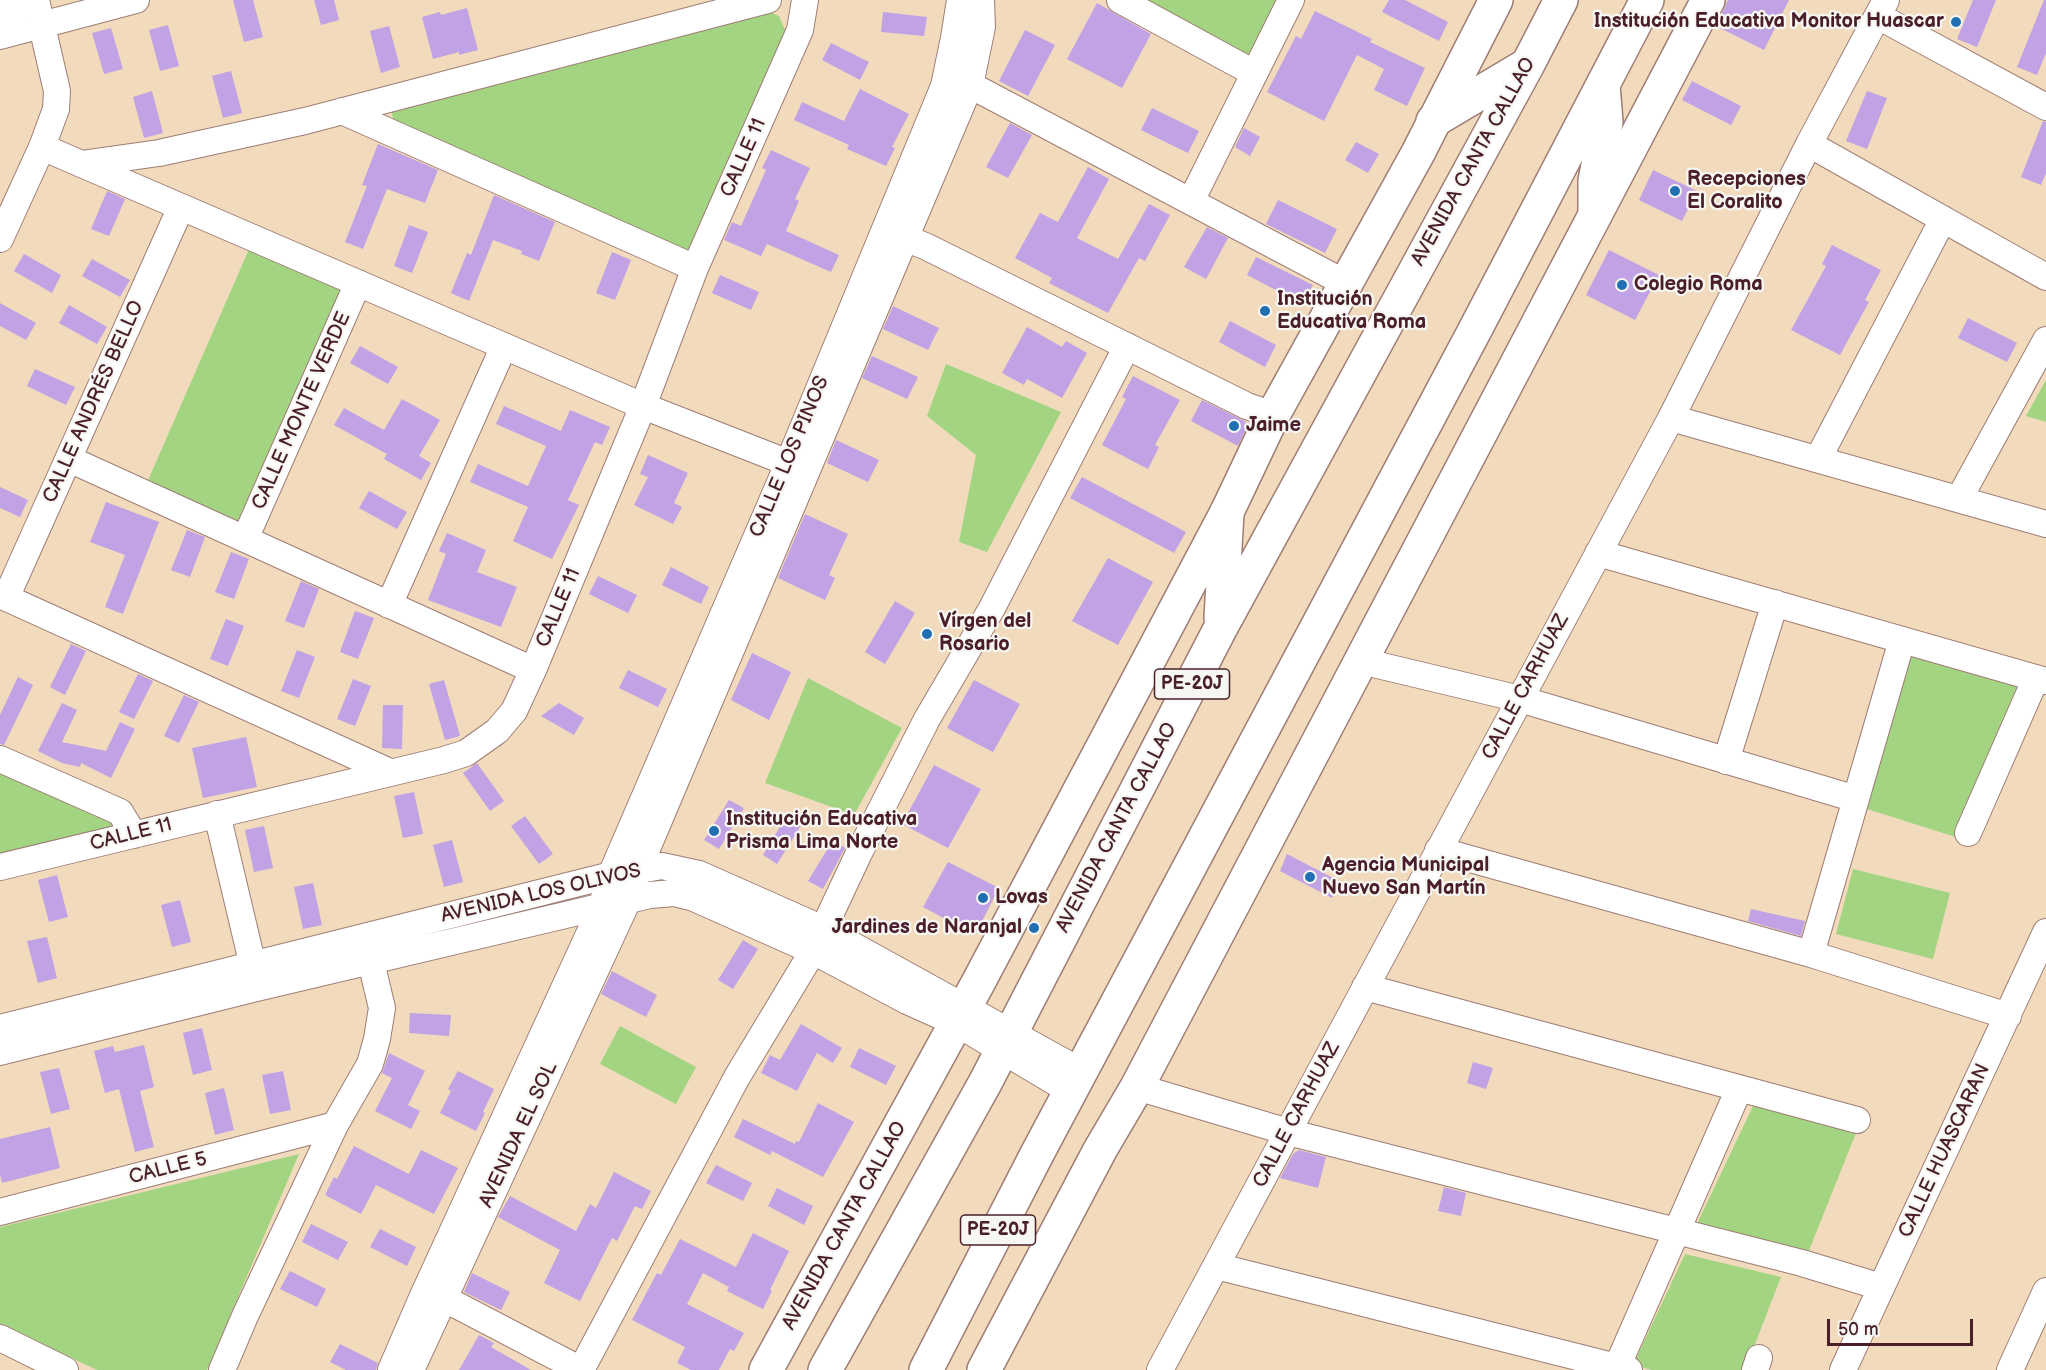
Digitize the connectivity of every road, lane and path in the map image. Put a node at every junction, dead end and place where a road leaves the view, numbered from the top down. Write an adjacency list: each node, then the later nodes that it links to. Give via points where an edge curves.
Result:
1 (36, 0): 15 (street)
2 (136, 0): 15 (street)
3 (768, 0): 22 (street)
4 (805, 0): 33 (street, CALLE 11, via 800,30)
5 (960, 0): 45 (street, CALLE LOS PINOS, via 944,86)
6 (981, 0): 20 (street, CALLE LOS PINOS, via 982,27)
7 (1120, 0): 18 (street)
8 (1291, 0): 18 (street)
9 (1496, 0): 23 (main road, AVENIDA CANTA CALLAO)
10 (1561, 0): 17 (main road, AVENIDA CANTA CALLAO / PE-20J)
11 (1647, 0): 19 (main road, PE-20J)
12 (1708, 0): 29 (main road)
13 (0, 6): 15 (main road)
14 (1882, 8): 21 (street); 24 (street, CALLE CARHUAZ)
15 (32, 12): 16 (street); 25 (street, via 57,90 56,110)
16 (0, 36)
17 (1528, 64): 23 (main road); 54 (main road, AVENIDA CANTA CALLAO / PE-20J)
18 (1254, 73): 27 (street)
19 (1603, 82): 29 (main road, via 1606,122 1595,181); 84 (main road, PE-20J)
20 (970, 85): 27 (street); 31 (street, CALLE LOS PINOS)
21 (2046, 107)
22 (342, 111): 26 (street, via 159,153); 33 (street)
23 (1433, 121): 36 (main road, AVENIDA CANTA CALLAO)
24 (1809, 144): 30 (street); 42 (street, CALLE CARHUAZ)
25 (42, 147): 26 (street); 32 (street)
26 (81, 164): 28 (street)
27 (1191, 201): 36 (street)
28 (181, 207): 35 (street); 43 (street, CALLE ANDRÉS BELLO)
29 (1595, 214): 56 (main road)
30 (1943, 219): 34 (street); 44 (street)
31 (904, 238): 39 (street); 45 (street, CALLE LOS PINOS)
32 (0, 239)
33 (695, 268): 40 (street, CALLE 11)
34 (2046, 277)
35 (358, 283): 38 (street); 49 (street, CALLE MONTE VERDE)
36 (1345, 283): 41 (main road, AVENIDA CANTA CALLAO)
37 (2046, 340): 46 (street)
38 (504, 346): 40 (street); 53 (street)
39 (1127, 346): 41 (street); 74 (street, via 992,608 927,718)
40 (643, 406): 45 (street); 57 (street, CALLE 11)
41 (1273, 415): 47 (main road, AVENIDA CANTA CALLAO)
42 (1671, 418): 44 (street); 50 (street, CALLE CARHUAZ)
43 (69, 459): 49 (street); 51 (street, CALLE ANDRÉS BELLO)
44 (1818, 459): 46 (street)
45 (797, 467): 69 (street, CALLE LOS PINOS); 70 (street, CALLE LOS PINOS)
46 (1959, 499): 48 (street)
47 (1227, 512): 54 (main road); 79 (main road, AVENIDA CANTA CALLAO)
48 (2046, 524)
49 (245, 539): 53 (street)
50 (1598, 553): 52 (street); 59 (street, CALLE CARHUAZ)
51 (3, 596): 62 (street)
52 (1774, 603): 55 (street); 61 (street)
53 (389, 605): 57 (street)
54 (1220, 629): 82 (main road, AVENIDA CANTA CALLAO / PE-20J)
55 (1902, 640): 58 (street); 63 (street)
56 (1361, 661): 59 (street); 85 (main road)
57 (533, 670): 62 (street, CALLE 11, via 514,711 481,744 444,760)
58 (2041, 679): 65 (street)
59 (1520, 699): 61 (street); 67 (street, CALLE CARHUAZ)
60 (0, 759): 66 (street, via 120,812)
61 (1726, 761): 63 (street)
62 (390, 772): 64 (street, CALLE 11)
63 (1856, 799): 75 (street)
64 (217, 814): 66 (street, CALLE 11); 77 (street)
65 (1968, 834)
66 (134, 835): 68 (street, CALLE 11)
67 (1438, 850): 75 (street); 78 (street, CALLE CARHUAZ)
68 (0, 867)
69 (638, 870): 70 (street, AVENIDA LOS OLIVOS); 71 (street, CALLE LOS PINOS); 74 (street, AVENIDA LOS OLIVOS, via 662,866 699,874)
70 (611, 875): 72 (street, CALLE LOS PINOS); 77 (street, AVENIDA LOS OLIVOS)
71 (628, 900): 72 (street, AVENIDA LOS OLIVOS); 74 (street, AVENIDA LOS OLIVOS, via 674,893); 95 (street, AVENIDA EL SOL)
72 (601, 908): 76 (street, AVENIDA LOS OLIVOS); 100 (street, AVENIDA EL SOL)
73 (2046, 932): 80 (street, CALLE HUASCARAN)
74 (818, 940): 79 (street, AVENIDA LOS OLIVOS); 102 (street, via 737,1077)
75 (1811, 954): 80 (street)
76 (371, 962): 83 (street, AVENIDA LOS OLIVOS); 88 (street, via 382,1008 377,1039 370,1064)
77 (253, 966): 81 (street, AVENIDA LOS OLIVOS)
78 (1365, 987): 86 (street); 89 (street, CALLE CARHUAZ)
79 (961, 1015): 82 (street, AVENIDA LOS OLIVOS); 103 (main road, AVENIDA CANTA CALLAO)
80 (2008, 1016): 93 (street, CALLE HUASCARAN)
81 (0, 1028)
82 (1006, 1042): 84 (street, AVENIDA LOS OLIVOS); 104 (main road, AVENIDA CANTA CALLAO / PE-20J)
83 (0, 1052)
84 (1077, 1082): 105 (main road, PE-20J)
85 (1137, 1087): 89 (street); 106 (main road)
86 (1739, 1089): 87 (street); 91 (street)
87 (1857, 1120)
88 (335, 1125): 90 (street, CALLE 5); 99 (street)
89 (1288, 1132): 91 (street); 92 (street, CALLE CARHUAZ)
90 (0, 1212)
91 (1677, 1231): 93 (street); 97 (street)
92 (1216, 1266): 97 (street); 107 (street, CALLE CARHUAZ)
93 (1881, 1287): 108 (street, CALLE HUASCARAN)
94 (2045, 1296): 109 (street)
95 (443, 1298): 101 (street, AVENIDA EL SOL); 102 (street)
96 (0, 1338): 98 (street)
97 (1623, 1368)
98 (65, 1370)
99 (222, 1370)
100 (391, 1370)
101 (411, 1370)
102 (581, 1370)
103 (766, 1370)
104 (825, 1370)
105 (926, 1370)
106 (984, 1370)
107 (1160, 1370)
108 (1843, 1370)
109 (2010, 1370)

